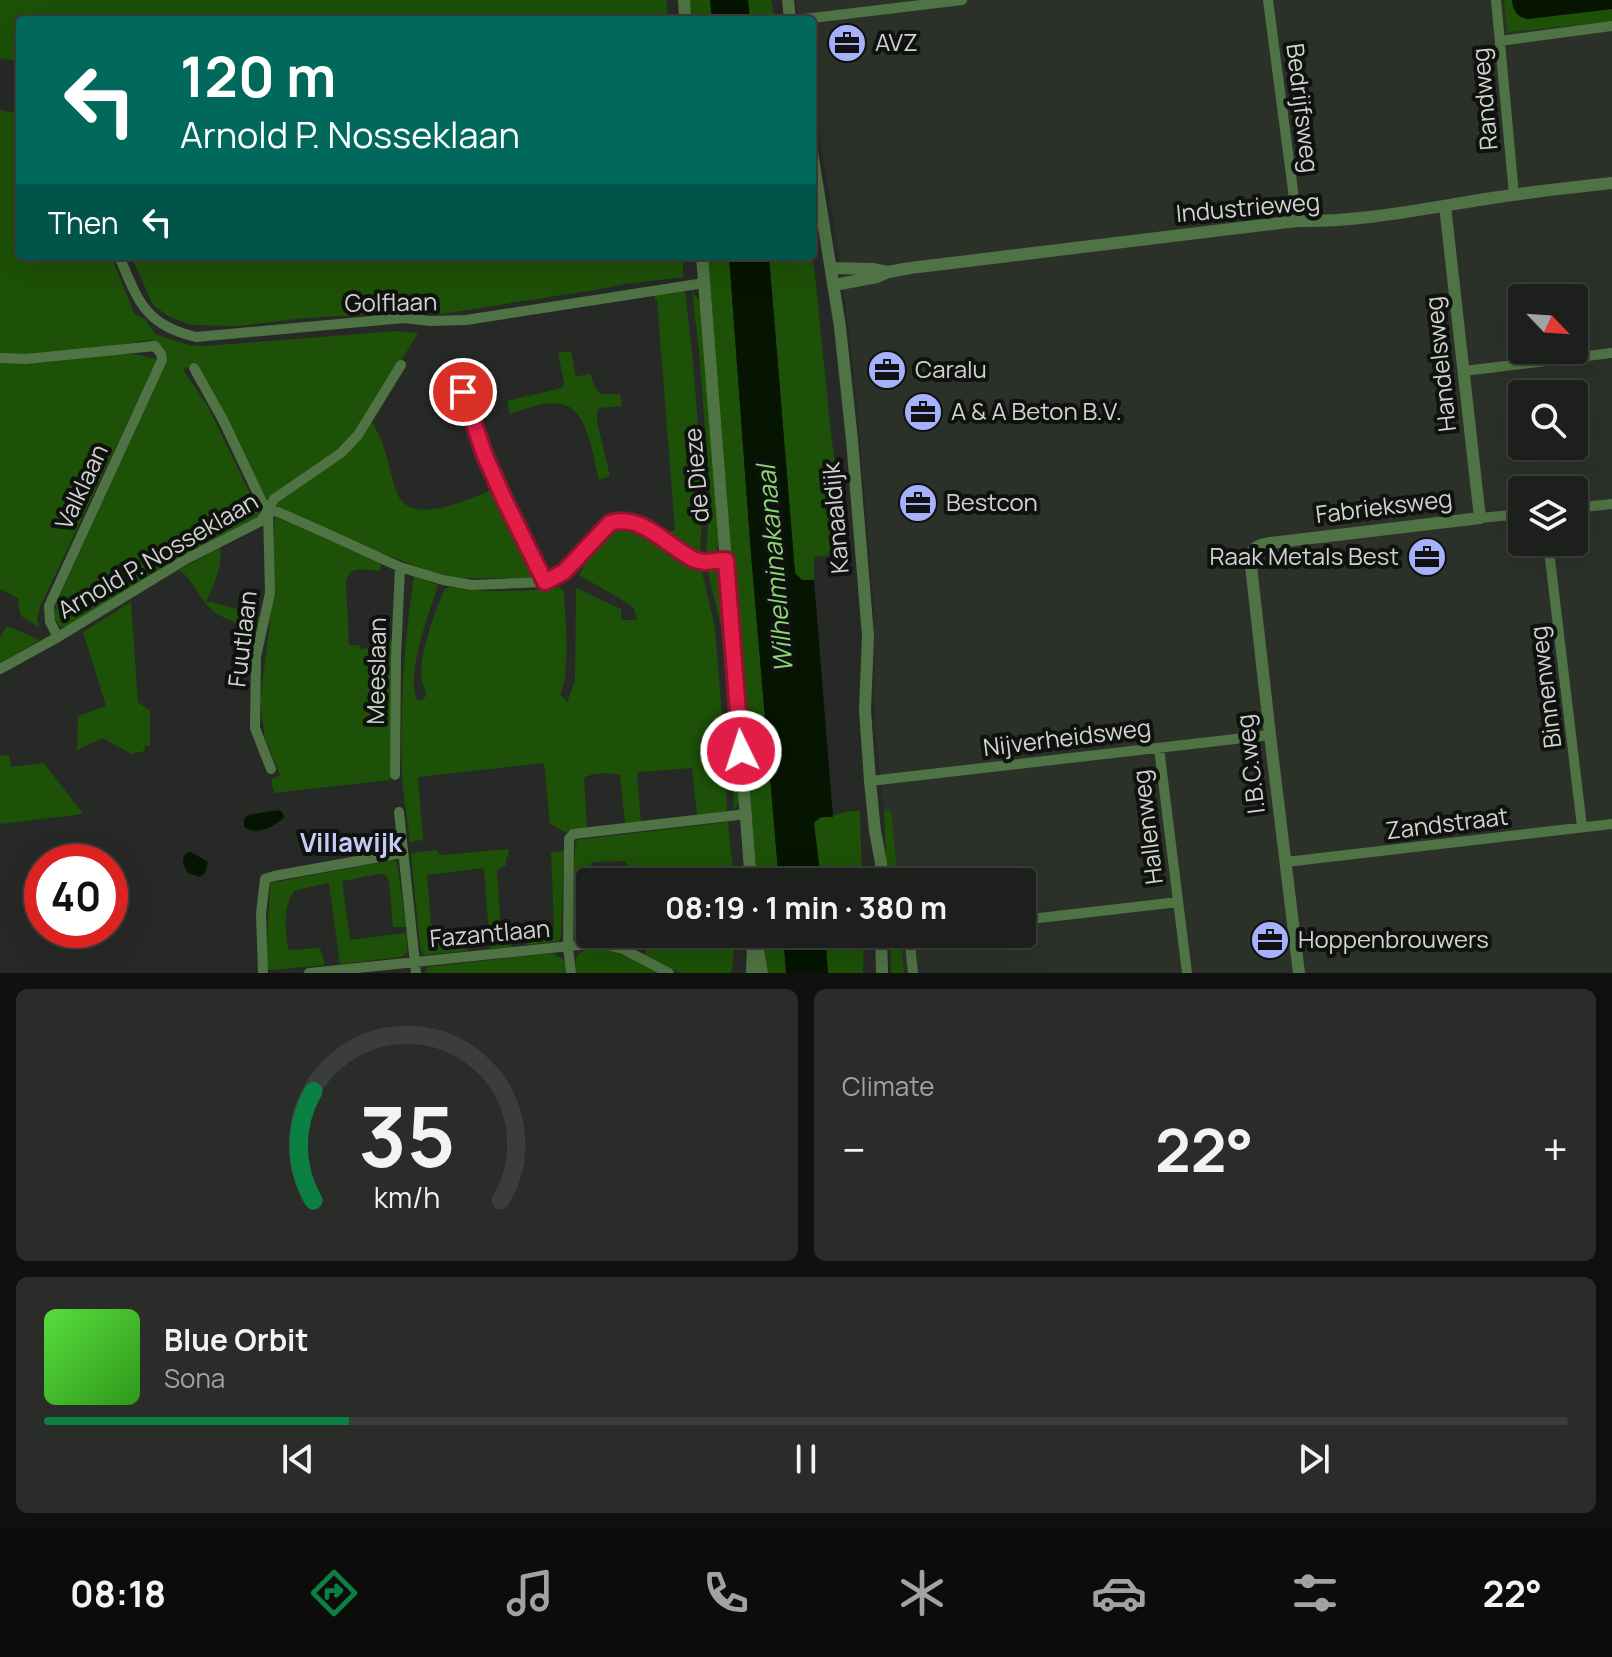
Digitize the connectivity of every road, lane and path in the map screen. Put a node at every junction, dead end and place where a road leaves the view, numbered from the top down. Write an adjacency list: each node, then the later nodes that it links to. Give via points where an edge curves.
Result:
1 (962, 0): 4 (street)
2 (1268, 0): 11 (street, Bedrijfsweg)
3 (1496, 0): 6 (street, Randweg)
4 (816, 17)
5 (1612, 26): 6 (street)
6 (1500, 41): 9 (street, Randweg)
7 (816, 175): 14 (street, Kanaaldijk)
8 (1612, 183): 9 (street, Industrieweg)
9 (1514, 194): 10 (street, Industrieweg)
10 (1445, 206): 11 (street, Industrieweg, via 1376,218); 22 (street, Handelsweg)
11 (1297, 221): 15 (street, Industrieweg)
12 (121, 260): 16 (street, Golflaan, via 145,311 196,337 404,318 466,320)
13 (702, 260): 16 (street, de Dieze)
14 (832, 268): 15 (street, Industrieweg); 17 (street, Kanaaldijk)
15 (888, 272): 17 (street, Industrieweg)
16 (704, 283): 31 (street, de Dieze)
17 (834, 285): 40 (street, Kanaaldijk, via 868,636 865,710)
18 (1612, 353): 22 (street)
19 (0, 358): 34 (street, Valklaan, via 155,346 161,354 49,606)
20 (401, 365): 26 (street, via 358,435 341,453 274,499)
21 (194, 368): 26 (street)
22 (1464, 371): 28 (street, Handelsweg)
23 (460, 373): 33 (street, via 485,456)
24 (1612, 504): 25 (street)
25 (1588, 507)
26 (268, 510): 32 (street, Arnold P. Nosseklaan); 34 (street, Arnold P. Nosseklaan, via 261,521 188,558); 38 (street, Fuutlaan, via 270,593 256,657 255,728)
27 (1508, 515): 28 (street, Fabrieksweg)
28 (1480, 518): 29 (street, Fabrieksweg)
29 (1253, 549): 36 (street, I.B.C.weg)
30 (1550, 556): 44 (street, Binnenweg)
31 (726, 560): 33 (street, via 695,560 640,524 620,520 610,523 564,572); 42 (street, de Dieze)
32 (400, 567): 33 (street, Arnold P. Nosseklaan, via 472,585); 39 (street, Meeslaan)
33 (545, 582)
34 (58, 637): 35 (street, Arnold P. Nosseklaan)
35 (0, 669)
36 (1270, 735): 37 (street, Nijverheidsweg); 46 (street, I.B.C.weg)
37 (1159, 748): 40 (street, Nijverheidsweg); 49 (street, Hallenweg)
38 (271, 769)
39 (395, 775)
40 (870, 781): 48 (street, Kanaaldijk)
41 (399, 812): 45 (street)
42 (747, 814): 47 (street, de Dieze); 51 (street, via 573,834)
43 (1612, 824): 44 (street, Zandstraat)
44 (1582, 827): 46 (street, Zandstraat)
45 (402, 853): 56 (street); 57 (street, via 265,879)
46 (1286, 862): 66 (street, I.B.C.weg)
47 (750, 868)
48 (881, 868)
49 (1178, 902): 50 (street, Hallenweg); 65 (street, Hallenweg)
50 (1036, 918)
51 (568, 947): 56 (street, Fazantlaan); 59 (street); 60 (street, Fazantlaan, via 613,945)
52 (753, 948): 61 (street)
53 (757, 948): 62 (street)
54 (881, 948): 63 (street)
55 (910, 948): 64 (street)
56 (414, 967): 58 (street, Fazantlaan)
57 (263, 973)
58 (309, 973)
59 (571, 973)
60 (669, 973)
61 (752, 973)
62 (762, 973)
63 (882, 973)
64 (913, 973)
65 (1187, 973)
66 (1299, 973)

